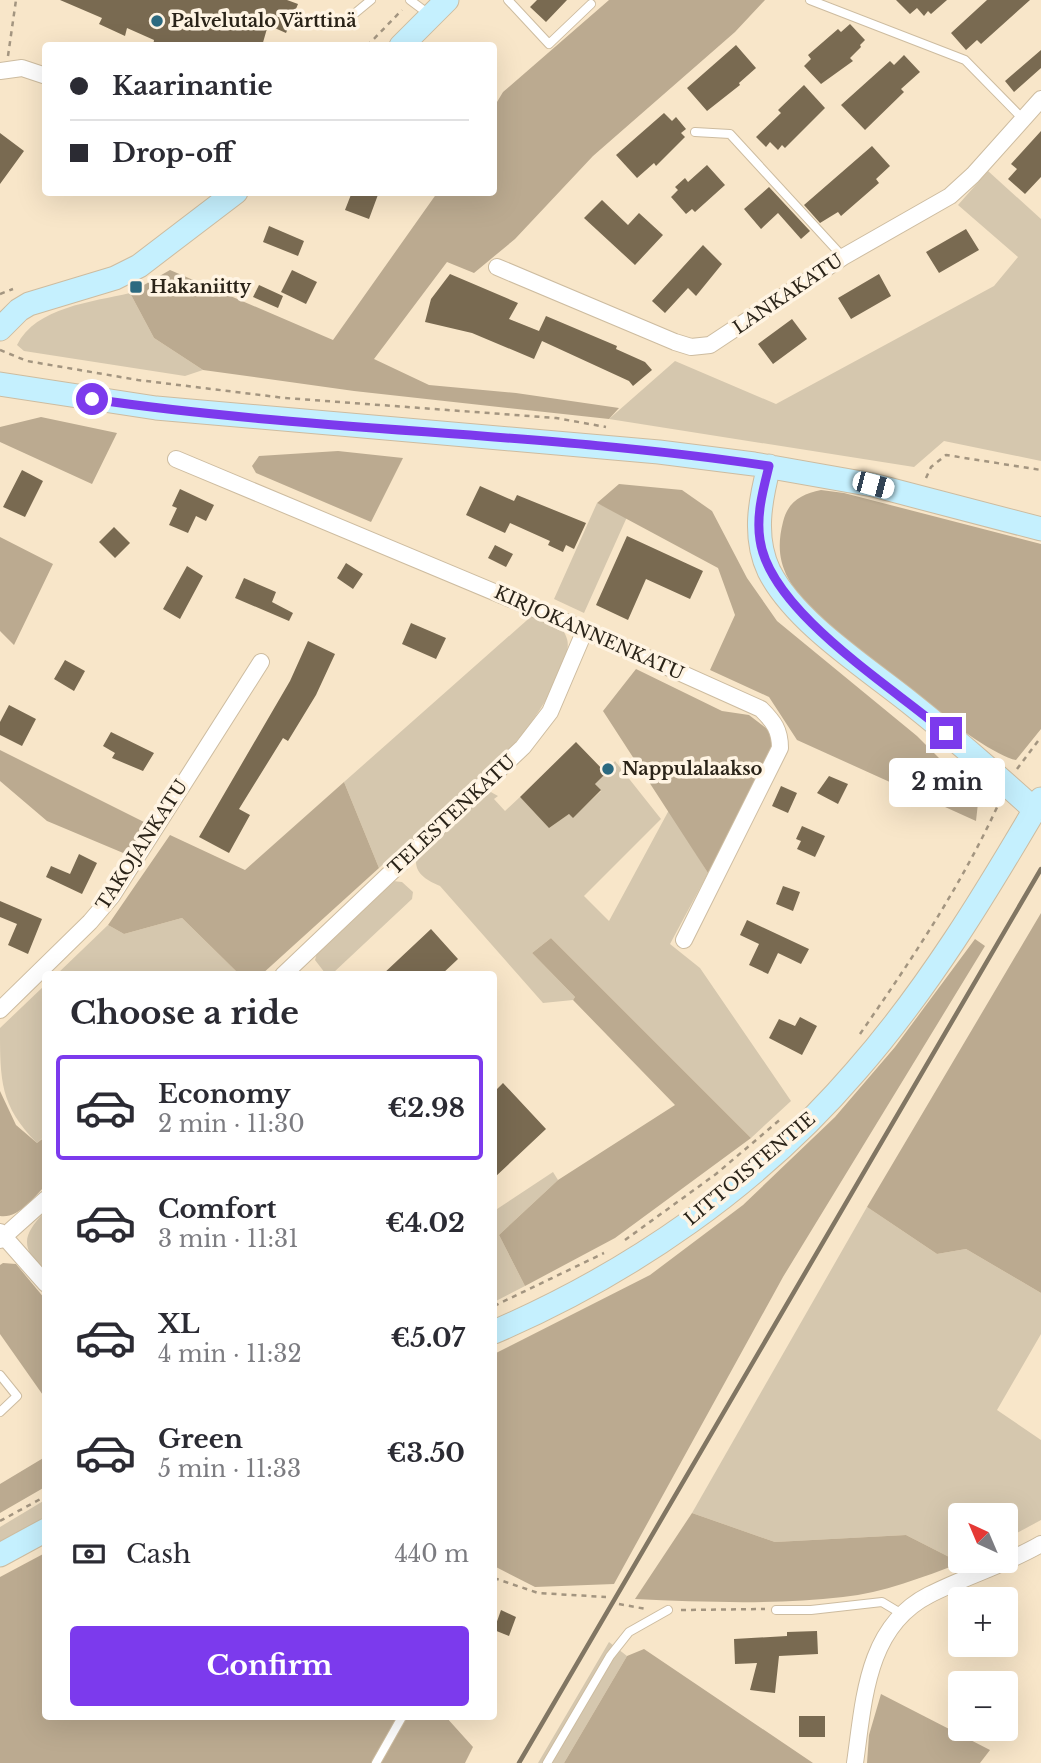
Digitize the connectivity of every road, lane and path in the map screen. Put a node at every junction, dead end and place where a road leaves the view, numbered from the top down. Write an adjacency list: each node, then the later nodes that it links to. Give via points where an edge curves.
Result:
1 (16, 0): 11 (path)
2 (371, 0): 8 (lane)
3 (508, 0): 6 (lane, via 548,44)
4 (810, 0): 14 (lane, via 965,60)
5 (410, 1): 7 (lane); 9 (path)
6 (591, 4)
7 (440, 8): 10 (street)
8 (348, 19)
9 (372, 42)
10 (405, 42)
11 (3, 71): 12 (street, via 29,69)
12 (42, 74)
13 (1041, 99): 14 (street, LANKAKATU)
14 (1022, 118): 17 (street, LANKAKATU, via 958,190)
15 (695, 132): 17 (lane, via 730,134)
16 (231, 196): 21 (street, via 139,266 115,278 29,304)
17 (843, 257): 18 (street, LANKAKATU, via 718,341 701,347 675,342)
18 (497, 267)
19 (25, 286): 20 (path)
20 (0, 294)
21 (0, 328)
22 (0, 384): 24 (street, via 156,408)
23 (176, 458): 28 (street, KIRJOKANNENKATU)
24 (769, 466): 27 (street, via 873,485); 31 (street, via 760,503 760,540 768,569 780,589 822,632)
25 (1041, 470): 26 (path, via 946,455 931,467)
26 (924, 481)
27 (1041, 528)
28 (585, 630): 33 (street, KIRJOKANNENKATU, via 761,709 780,735 780,748); 34 (street, TELESTENKATU, via 550,712 523,747)
29 (261, 662): 35 (street, TAKOJANKATU, via 111,896)
30 (1041, 737): 31 (path)
31 (1008, 786): 32 (street); 36 (path, via 932,930)
32 (1038, 805): 44 (street, LITTOISTENTIE, via 973,911 886,1035 787,1142 655,1246 573,1294)
33 (684, 940)
34 (287, 971)
35 (0, 1010)
36 (853, 1044)
37 (783, 1118): 40 (path)
38 (42, 1202): 39 (street)
39 (2, 1236): 42 (street)
40 (617, 1246)
41 (606, 1252): 43 (path)
42 (42, 1280)
43 (497, 1305)
44 (497, 1331)
45 (0, 1375): 46 (lane, via 17,1396)
46 (0, 1412)
47 (42, 1498): 48 (path)
48 (0, 1521)
49 (42, 1532): 51 (street)
50 (1041, 1544): 57 (street, via 931,1594)
51 (0, 1555)
52 (497, 1579): 53 (path, via 538,1594)
53 (606, 1597)
54 (619, 1604): 55 (path)
55 (668, 1610): 56 (path); 60 (lane, via 629,1632 610,1656)
56 (776, 1610): 57 (lane, via 882,1602)
57 (902, 1614): 61 (street, via 872,1661)
58 (400, 1720): 59 (lane)
59 (376, 1763)
60 (547, 1763)
61 (855, 1763)

